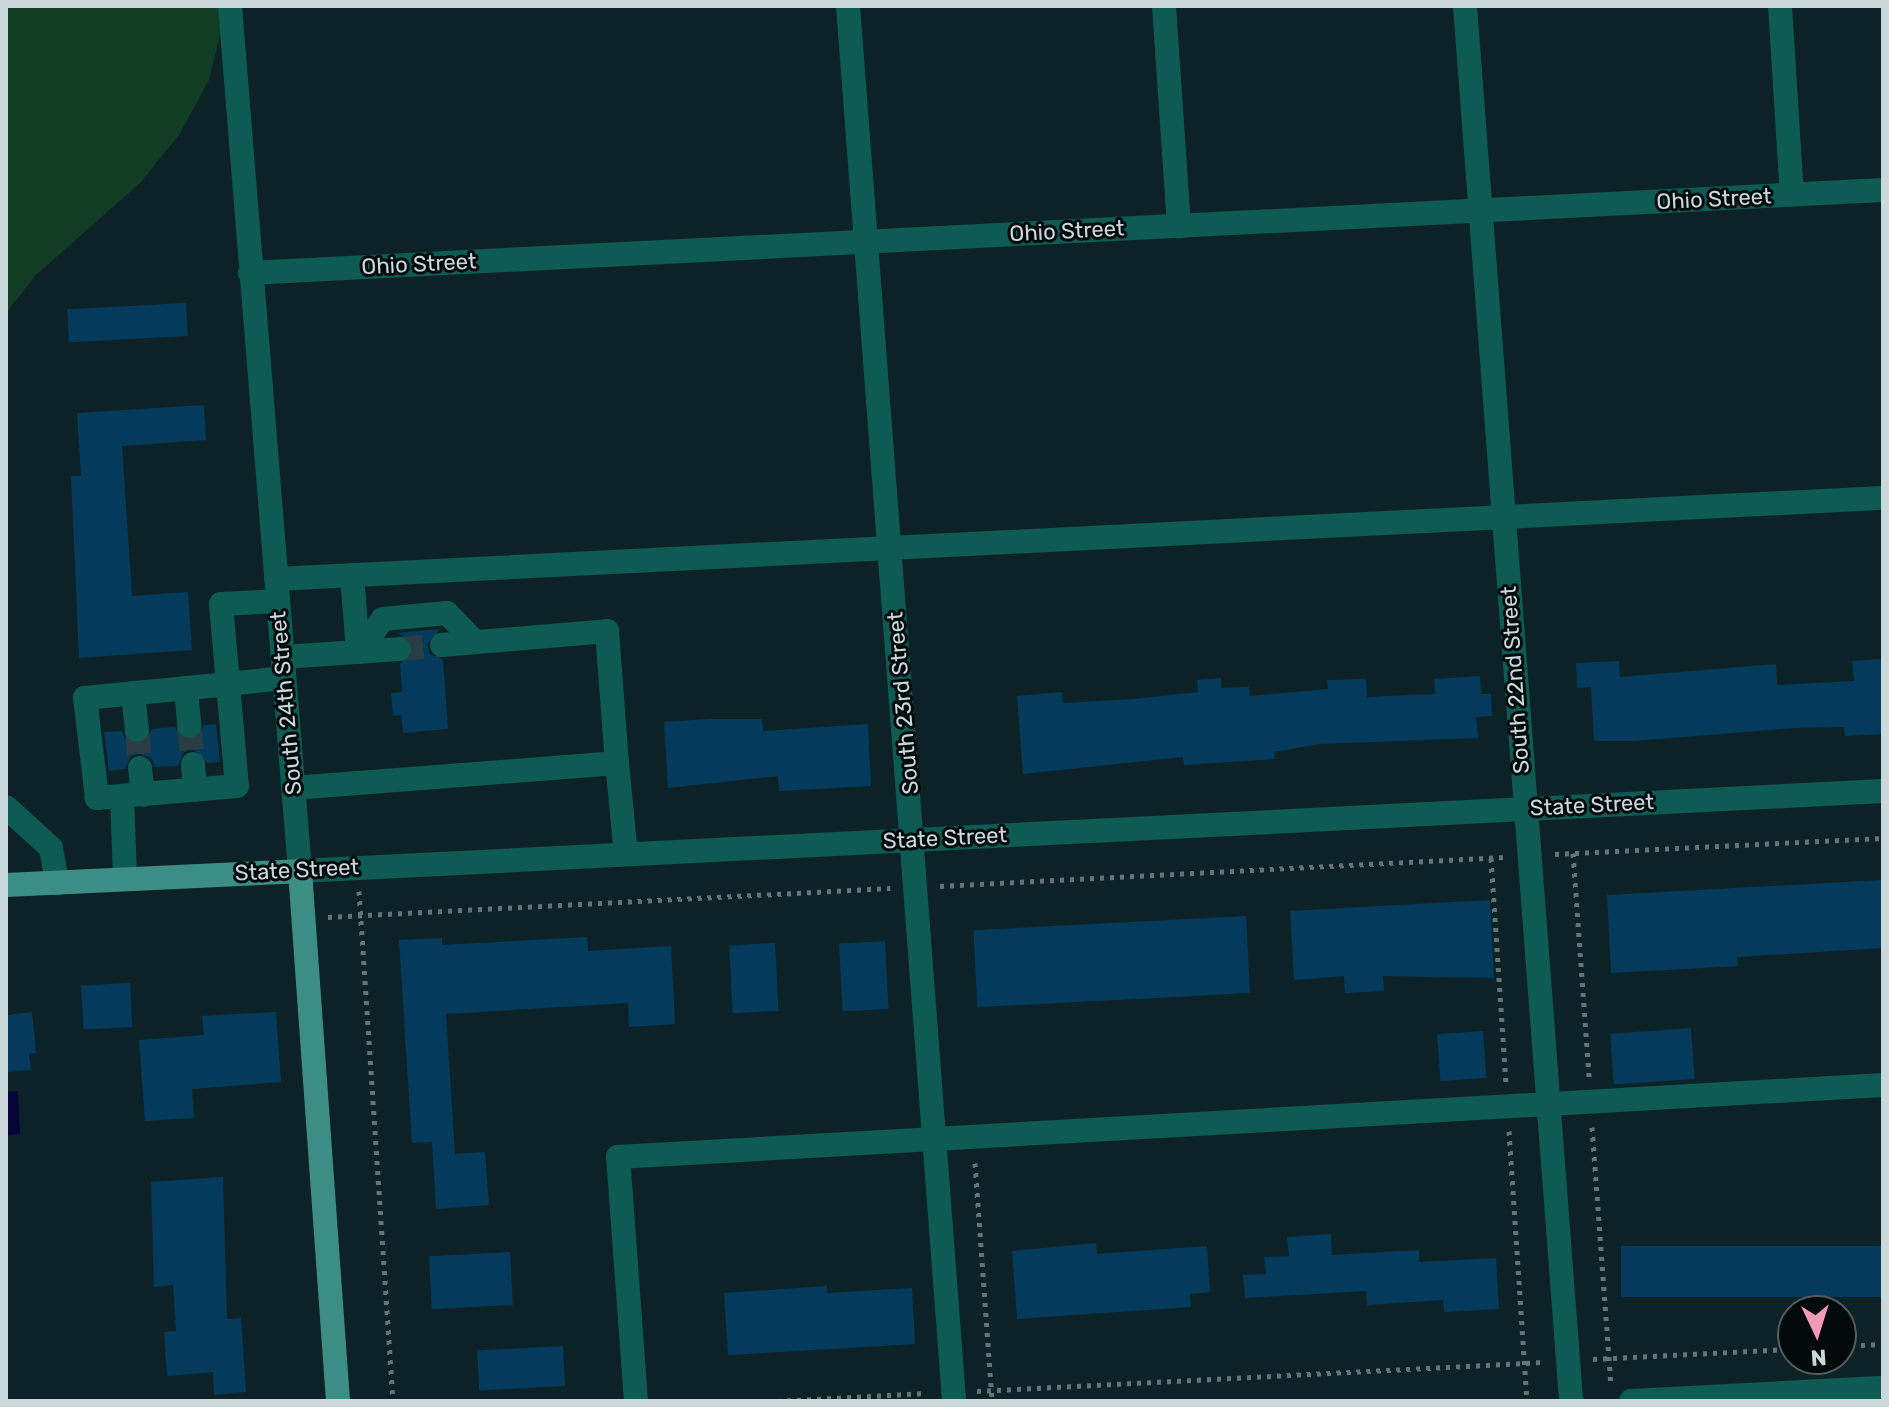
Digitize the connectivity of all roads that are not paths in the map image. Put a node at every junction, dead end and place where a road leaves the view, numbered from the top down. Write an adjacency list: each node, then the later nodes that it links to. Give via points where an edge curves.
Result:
1 (230, 6): 11 (street, South 24th Street)
2 (848, 6): 10 (street, South 23rd Street)
3 (1164, 6): 9 (street)
4 (1465, 6): 8 (street, South 22nd Street)
5 (1780, 6): 7 (street)
6 (1883, 190): 7 (street, Ohio Street)
7 (1792, 195): 8 (street, Ohio Street)
8 (1481, 210): 9 (street, Ohio Street); 13 (street, South 22nd Street)
9 (1179, 226): 10 (street, Ohio Street)
10 (866, 242): 11 (street, Ohio Street); 14 (street, South 23rd Street)
11 (250, 273): 16 (street, South 24th Street)
12 (1883, 498): 13 (street)
13 (1503, 518): 14 (street); 35 (street, South 22nd Street)
14 (891, 549): 15 (street); 36 (street, South 23rd Street)
15 (352, 575): 16 (street); 20 (street)
16 (277, 590): 21 (street, South 24th Street); 22 (street, via 221,604)
17 (475, 642): 18 (street); 20 (street, via 447,613 383,619); 27 (street, via 607,631)
18 (442, 645)
19 (399, 649): 20 (street)
20 (358, 652): 21 (street)
21 (283, 668): 22 (street); 30 (street, South 24th Street)
22 (228, 684): 23 (street); 31 (street, via 237,786)
23 (186, 688): 24 (street); 25 (street)
24 (133, 693): 26 (street); 33 (street, via 85,698 97,798)
25 (189, 726)
26 (137, 730)
27 (617, 763): 30 (street); 37 (street)
28 (193, 764): 31 (street)
29 (140, 768): 33 (street)
30 (293, 788): 38 (street, South 24th Street)
31 (195, 790): 33 (street)
32 (1883, 791): 35 (street, State Street)
33 (133, 796): 39 (street)
34 (6, 807): 40 (street, via 51,848)
35 (1524, 809): 36 (street, State Street); 43 (street, South 22nd Street)
36 (914, 839): 37 (street, State Street); 44 (street, South 23rd Street)
37 (626, 854): 38 (street, State Street)
38 (300, 871): 39 (main road, State Street); 47 (main road, South 24th Street)
39 (125, 879): 40 (main road, State Street)
40 (57, 883): 41 (main road, State Street)
41 (6, 885)
42 (1883, 1085): 43 (street)
43 (1547, 1103): 44 (street); 49 (street, South 22nd Street)
44 (935, 1140): 46 (street, South 23rd Street); 48 (street, via 618,1157)
45 (1883, 1388): 50 (street)
46 (954, 1396)
47 (338, 1401)
48 (636, 1401)
49 (1571, 1401)
50 (1631, 1401)

